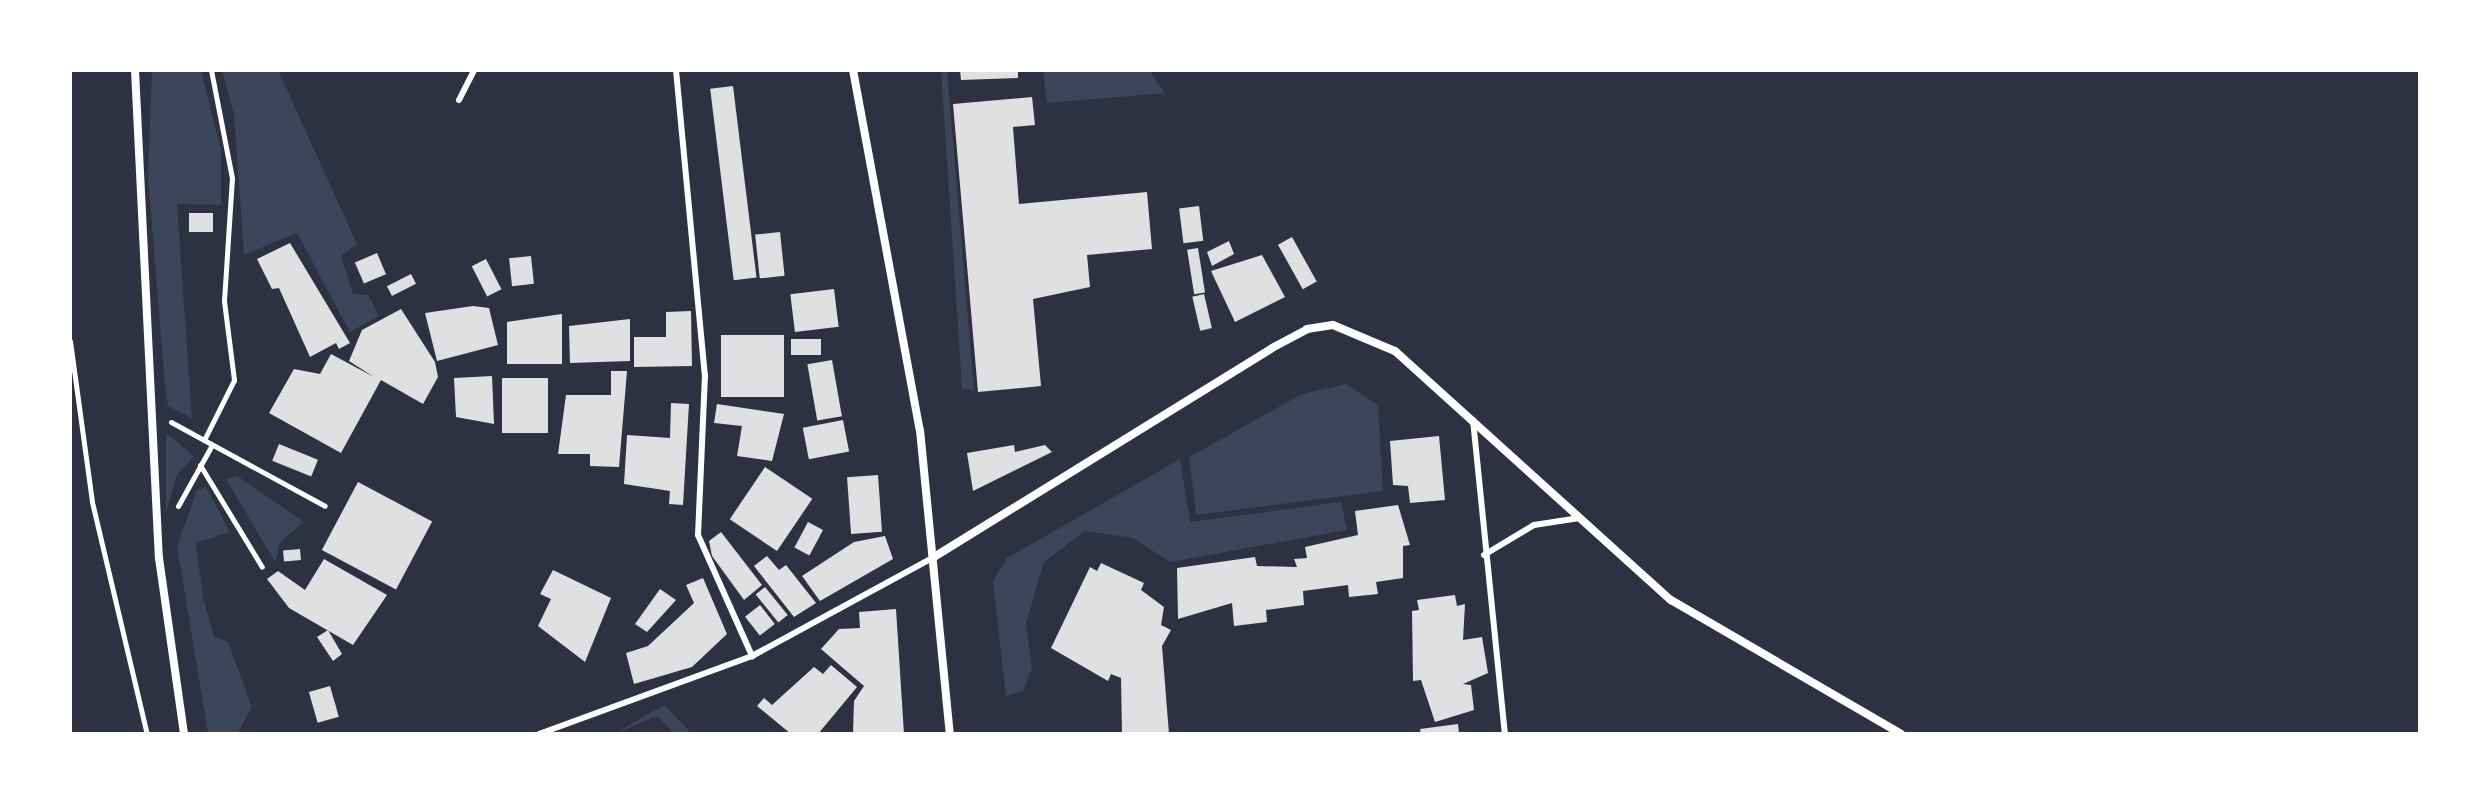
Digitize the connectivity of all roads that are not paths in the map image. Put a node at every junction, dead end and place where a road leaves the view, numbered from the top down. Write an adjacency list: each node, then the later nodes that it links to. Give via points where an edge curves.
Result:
1 (135, 70): 11 (street, via 159,551)
2 (474, 70): 5 (lane)
3 (676, 70): 10 (lane, via 705,375 698,535)
4 (853, 70): 9 (street, via 920,430)
5 (459, 100)
6 (1473, 420): 7 (street); 8 (lane); 9 (street, via 1364,332 1307,329)
7 (1579, 518): 8 (lane, via 1524,529); 15 (street, via 1714,629)
8 (1484, 555): 14 (lane)
9 (934, 557): 10 (lane); 13 (street)
10 (752, 656): 12 (lane)
11 (185, 733)
12 (539, 734)
13 (950, 734)
14 (1505, 734)
15 (1901, 734)

